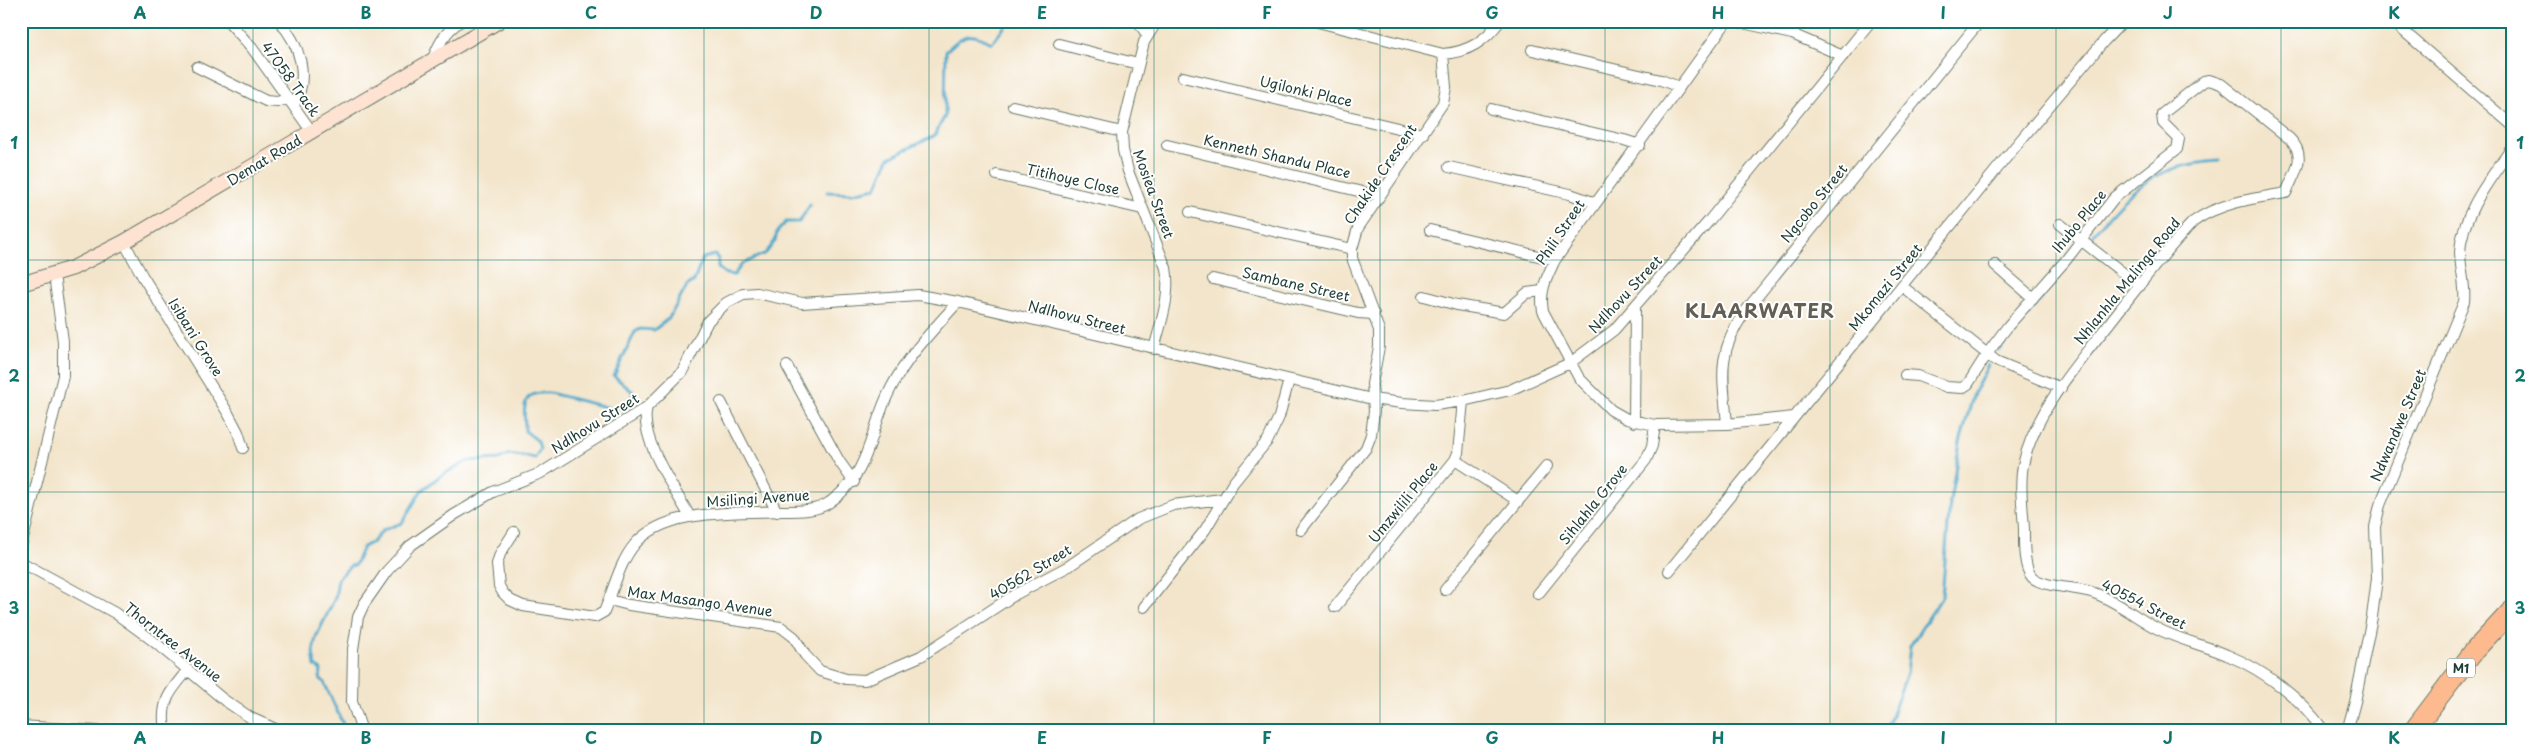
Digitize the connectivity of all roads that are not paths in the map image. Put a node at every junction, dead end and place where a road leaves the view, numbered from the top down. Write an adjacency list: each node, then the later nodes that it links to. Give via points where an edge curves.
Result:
1 (228, 21): 25 (street, 47058 Track, via 252,48)
2 (279, 21): 25 (street, via 293,41 301,62 301,87)
3 (499, 21): 20 (street, Demat Road)
4 (1138, 21): 15 (street)
5 (1158, 21): 15 (street, Mosiea Street)
6 (1314, 21): 18 (street)
7 (1500, 21): 18 (street, via 1478,45 1459,53)
8 (1727, 21): 24 (street, Phili Street)
9 (1734, 21): 19 (street, via 1792,34)
10 (1871, 21): 19 (street, Ndlhovu Street)
11 (1980, 21): 73 (street, Ngcobo Street, via 1731,332 1722,362)
12 (2123, 21): 53 (street, Mkomazi Street, via 2014,148)
13 (2392, 21): 29 (street)
14 (458, 22): 20 (street, via 442,40)
15 (1147, 35): 21 (street, Mosiea Street)
16 (1059, 44): 21 (street)
17 (1532, 50): 24 (street)
18 (1443, 54): 32 (street, Chakide Crescent, via 1445,97)
19 (1842, 56): 58 (street, Ndlhovu Street)
20 (430, 64): 30 (street, Demat Road)
21 (1138, 64): 31 (street, Mosiea Street)
22 (197, 67): 25 (street, via 266,101)
23 (1183, 77): 32 (street, Ugilonki Place)
24 (1679, 87): 34 (street, Phili Street)
25 (290, 102): 30 (street, 47058 Track)
26 (1013, 106): 31 (street)
27 (1491, 109): 34 (street)
28 (2162, 114): 44 (street, Ihubo Place, via 2163,123 2179,139 2177,149 2114,198); 52 (street, Nhlanhla Malinga Road, via 2204,81 2221,84 2298,147 2298,163 2286,193 2203,214 2182,233)
29 (2513, 126)
30 (312, 132): 45 (street, Demat Road)
31 (1122, 132): 40 (street, Mosiea Street, via 1128,171)
32 (1423, 134): 38 (street, Chakide Crescent)
33 (1168, 145): 38 (street, Kenneth Shandu Place)
34 (1640, 145): 39 (street, Phili Street)
35 (2513, 146): 102 (street, Ndwandwe Street, via 2468,218 2460,253 2464,302 2380,505 2372,617)
36 (1449, 167): 39 (street, via 1570,194)
37 (997, 175): 40 (street, Titihoye Close)
38 (1380, 196): 46 (street, Chakide Crescent, via 1358,228)
39 (1596, 203): 47 (street, Phili Street)
40 (1142, 209): 60 (street, Mosiea Street, via 1169,283 1168,299)
41 (1190, 212): 46 (street)
42 (2060, 224): 44 (street)
43 (1430, 230): 47 (street)
44 (2081, 240): 52 (street); 56 (street, Ihubo Place)
45 (124, 242): 49 (street, Demat Road); 75 (street, Isibani Grove, via 228,413)
46 (1352, 249): 59 (street, via 1354,264)
47 (1556, 260): 54 (street, Phili Street)
48 (1995, 266): 56 (street)
49 (54, 275): 51 (street, Demat Road); 85 (street, via 64,341 63,376)
50 (1213, 279): 59 (street, Sambane Street)
51 (21, 284)
52 (2140, 286): 66 (street, Nhlanhla Malinga Road)
53 (1903, 287): 61 (street); 71 (street, Mkomazi Street)
54 (1542, 291): 55 (street, via 1527,293 1504,313); 62 (street, via 1543,311)
55 (1424, 296)
56 (2033, 298): 61 (street, Ihubo Place)
57 (958, 302): 60 (street, Ndlhovu Street); 70 (street, Ndlhovu Street, via 909,295 802,303 757,293 743,294 726,303 708,321 682,372); 78 (street, via 903,367 890,390)
58 (1635, 307): 62 (street, Ndlhovu Street, via 1614,330); 72 (street)
59 (1374, 314): 67 (street, via 1379,330 1379,347)
60 (1154, 349): 65 (street, Ndlhovu Street)
61 (1986, 354): 64 (street, Ihubo Place, via 1972,380 1962,388); 66 (street, via 2020,373)
62 (1570, 363): 69 (street, Ndlhovu Street, via 1510,390); 72 (street, via 1579,378 1611,410)
63 (787, 366): 78 (street)
64 (1905, 375)
65 (1288, 380): 67 (street, Ndlhovu Street); 79 (street, via 1279,417 1268,440)
66 (2061, 388): 101 (street, 40554 Street, via 2037,427 2023,465 2024,537 2032,577 2056,586 2093,592 2156,628 2248,665 2280,686)
67 (1372, 399): 69 (street, Ndlhovu Street, via 1402,403); 83 (street, via 1371,436 1366,448)
68 (721, 402): 81 (street)
69 (1463, 402): 76 (street, Umzwilili Place)
70 (647, 407): 82 (street, via 645,415 649,437); 100 (street, Ndlhovu Street, via 542,473 493,492 454,515 410,546 387,571 358,617 353,649 352,702)
71 (1794, 417): 73 (street); 87 (street, Mkomazi Street)
72 (1634, 422): 74 (street)
73 (1727, 424): 74 (street)
74 (1655, 425): 89 (street, Sihlahla Grove, via 1646,460)
75 (243, 448)
76 (1455, 460): 80 (street); 92 (street, Umzwilili Place)
77 (1547, 466): 80 (street)
78 (854, 482): 81 (street, Msilingi Avenue, via 822,507)
79 (1222, 499): 91 (street, via 1205,530); 95 (street, 40562 Street, via 1173,505 1138,519 1069,566 1016,594 921,656 874,678)
80 (1518, 501): 88 (street)
81 (777, 512): 82 (street, Msilingi Avenue)
82 (690, 517): 90 (street, Msilingi Avenue, via 675,518 652,528 634,545 616,578)
83 (1302, 530)
84 (514, 532): 90 (street, via 497,564 500,586 510,600 523,606 595,617 604,612)
85 (21, 547)
86 (21, 562): 94 (street, Thorntree Avenue, via 114,613)
87 (1669, 571)
88 (1445, 590)
89 (1538, 594)
90 (609, 600): 95 (street, Max Masango Avenue, via 781,627 794,636 820,671)
91 (1144, 606)
92 (1335, 607)
93 (2513, 609): 103 (highway, M1, via 2473,652)
94 (188, 670): 98 (street, via 167,698 163,711); 99 (street, Thorntree Avenue, via 231,705)
95 (854, 680)
96 (21, 726): 97 (street)
97 (97, 731)
98 (165, 731)
99 (280, 731)
100 (362, 731)
101 (2324, 731)
102 (2347, 731)
103 (2413, 731)

